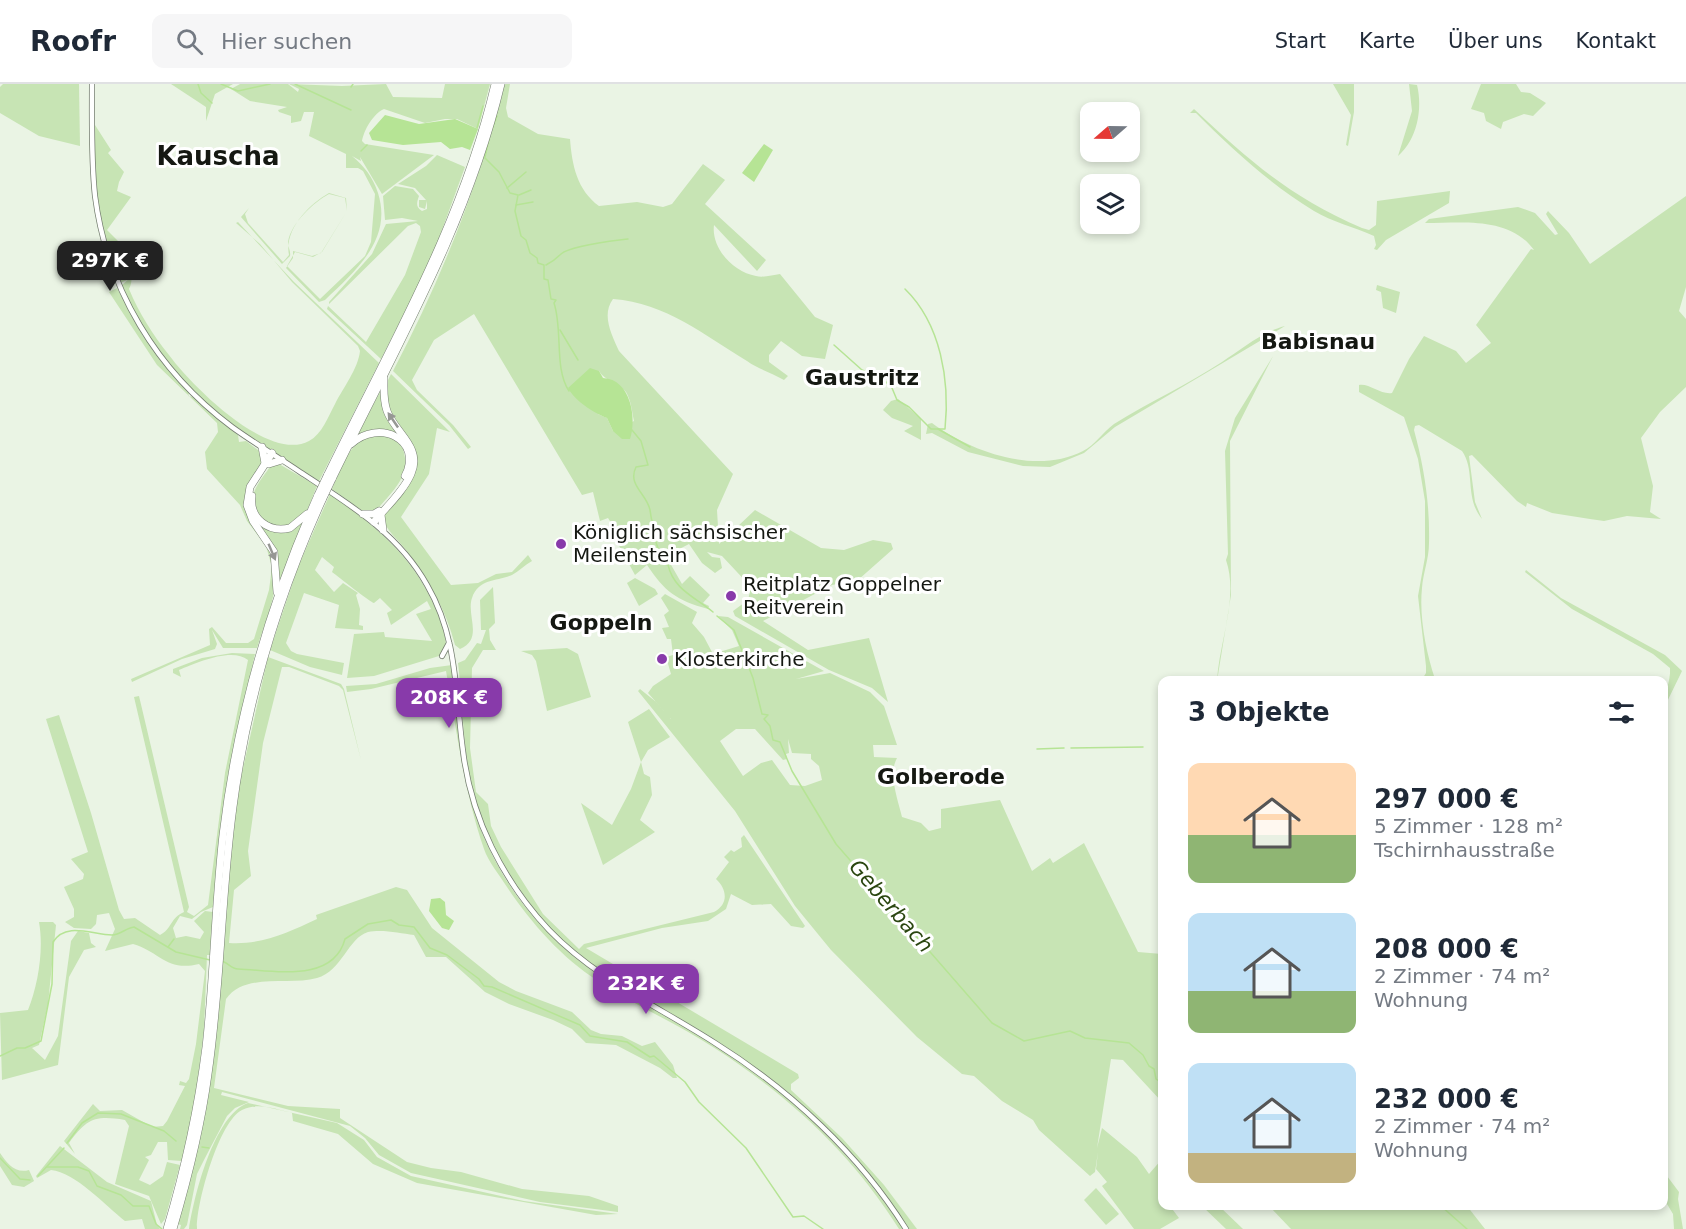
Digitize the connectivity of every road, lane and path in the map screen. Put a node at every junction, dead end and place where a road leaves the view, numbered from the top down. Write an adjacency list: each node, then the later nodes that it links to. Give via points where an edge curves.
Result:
1 (92, 84): 6 (main road, via 95,196 108,255 127,305 145,336 189,390)
2 (495, 84): 4 (highway)
3 (501, 84): 4 (highway)
4 (492, 106): 5 (highway, via 445,242)
5 (383, 374): 7 (highway); 11 (highway); 14 (highway, one-way to 5, via 408,479 414,461 408,441 387,411)
6 (262, 447): 8 (main road); 10 (highway)
7 (347, 448): 11 (highway); 14 (highway, via 362,435 378,431 395,436 405,448 409,459 407,471)
8 (273, 454): 9 (main road); 10 (highway)
9 (282, 460): 10 (highway); 15 (main road)
10 (267, 463): 13 (highway, via 251,497 260,521 282,530 296,524); 18 (highway, one-way to 18, via 250,487 247,505 274,552)
11 (329, 478): 12 (highway, bridge)
12 (321, 496): 13 (highway); 21 (highway, via 284,597 247,729 228,840)
13 (311, 510): 18 (highway)
14 (381, 511): 15 (highway); 16 (highway); 17 (highway)
15 (363, 514): 16 (main road)
16 (373, 521): 17 (main road)
17 (383, 530): 19 (main road, via 424,580)
18 (277, 598): 21 (highway, via 234,762 223,836)
19 (450, 640): 20 (main road); 23 (main road, via 463,753 473,800 492,848 525,902 585,962 733,1054 798,1105 864,1172)
20 (442, 656)
21 (216, 955): 22 (highway, via 198,1102)
22 (171, 1226)
23 (906, 1229)

